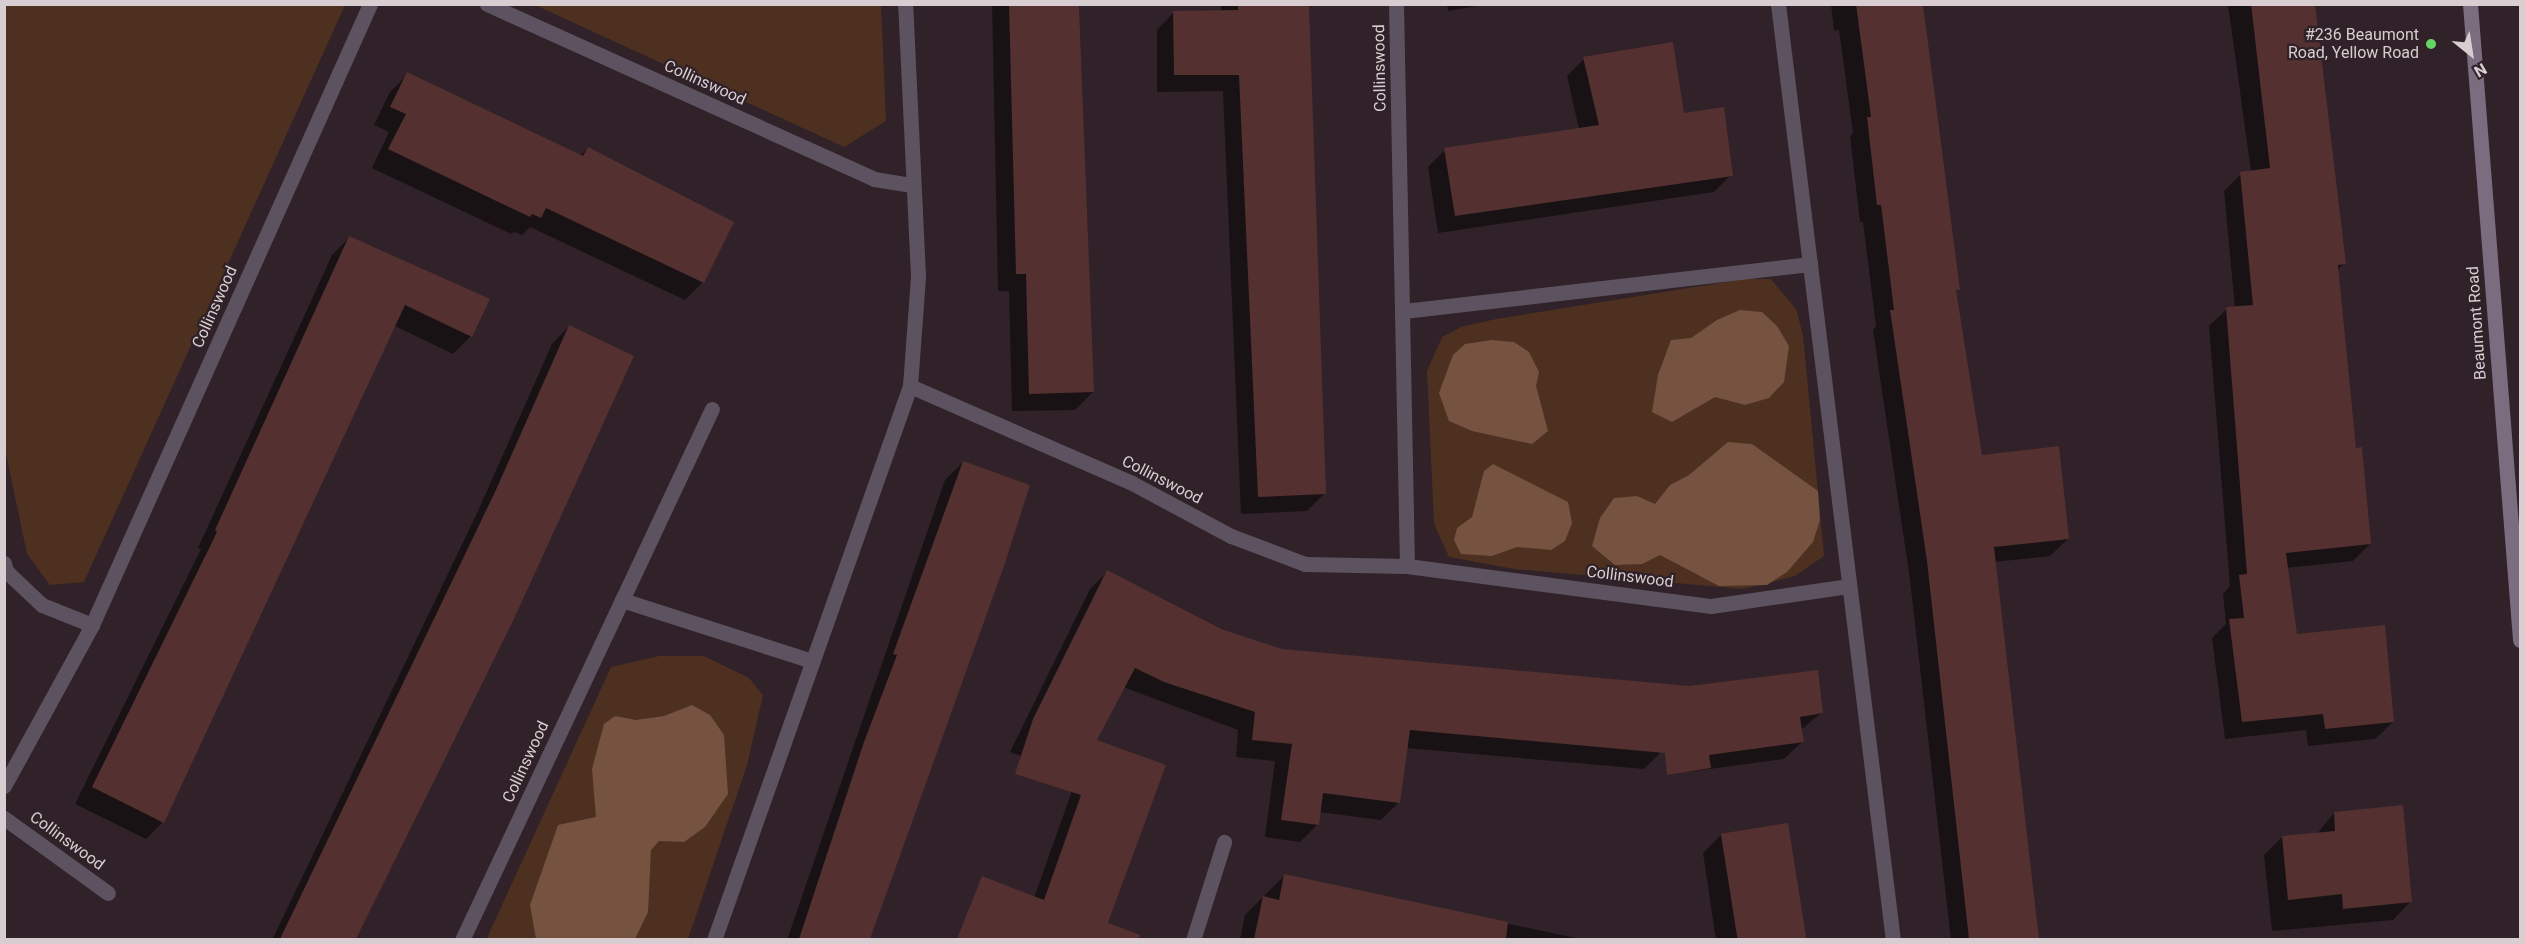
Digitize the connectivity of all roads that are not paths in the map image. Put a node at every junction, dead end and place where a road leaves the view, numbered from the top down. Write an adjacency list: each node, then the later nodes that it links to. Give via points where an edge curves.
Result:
1 (370, 4): 17 (street, Collinswood)
2 (488, 4): 7 (street, Collinswood, via 874,179)
3 (905, 4): 7 (street)
4 (1396, 4): 9 (street, Collinswood)
5 (1778, 4): 8 (street)
6 (2470, 4): 16 (street, Beaumont Road)
7 (910, 184): 10 (street, via 918,276)
8 (1810, 264): 9 (street); 14 (street)
9 (1404, 311): 13 (street, Collinswood)
10 (910, 386): 13 (street, Collinswood, via 1132,483 1231,536 1305,564); 19 (street)
11 (712, 410): 15 (street, Collinswood)
12 (4, 563): 17 (street, via 6,571 42,605)
13 (1407, 566): 14 (street, Collinswood, via 1711,606)
14 (1848, 586): 27 (street)
15 (622, 600): 19 (street); 24 (street, Collinswood)
16 (2519, 607): 18 (street, Beaumont Road)
17 (92, 625): 20 (street, Collinswood)
18 (2520, 640)
19 (812, 661): 25 (street)
20 (4, 786)
21 (4, 818): 23 (street, Collinswood)
22 (1224, 842): 26 (street)
23 (108, 893)
24 (462, 939)
25 (714, 939)
26 (1193, 939)
27 (1893, 939)

